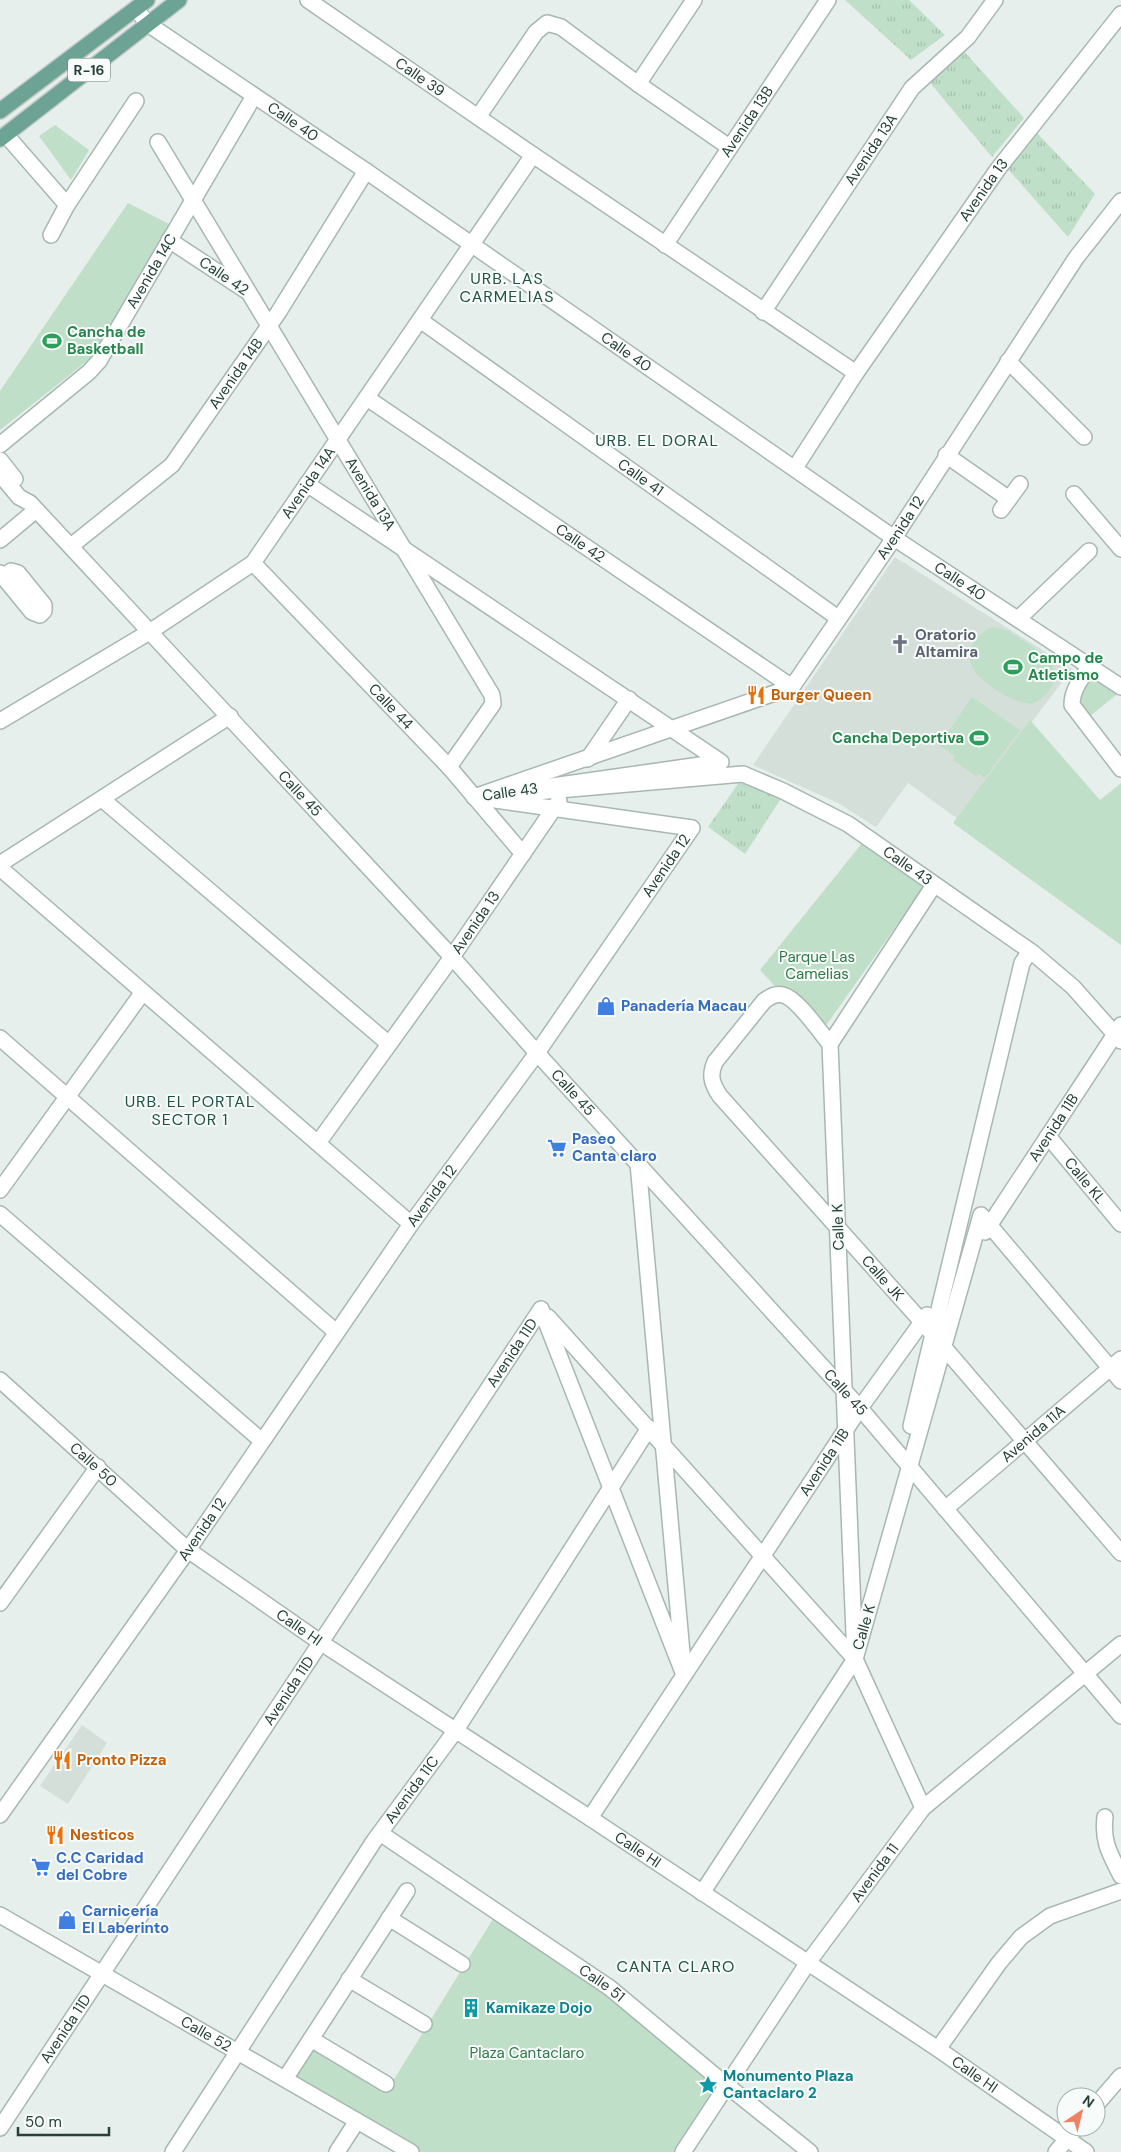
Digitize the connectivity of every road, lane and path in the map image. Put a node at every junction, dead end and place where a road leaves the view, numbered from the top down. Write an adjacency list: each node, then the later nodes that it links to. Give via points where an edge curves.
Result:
1 (178, 0): 8 (main road, R-16)
2 (308, 0): 13 (street, Calle 39)
3 (694, 0): 9 (street)
4 (828, 0): 16 (street, Avenida 13B)
5 (995, 0): 26 (street, Avenida 13A, via 968,37 912,88)
6 (142, 4): 8 (street, Calle 40); 12 (main road, R-16)
7 (1121, 14): 29 (street, Avenida 13, via 998,169)
8 (148, 24): 10 (street, Calle 40); 14 (main road, R-16)
9 (638, 84): 13 (street, via 561,28 547,23 536,32); 16 (street)
10 (254, 96): 18 (street, Calle 40); 22 (street, Avenida 14C)
11 (136, 101): 20 (street)
12 (0, 111)
13 (478, 117): 17 (street, Calle 39)
14 (3, 137): 20 (street)
15 (158, 142): 56 (street, Avenida 13A, via 492,695 493,704)
16 (729, 147): 23 (street, Avenida 13B)
17 (533, 155): 23 (street, Calle 39); 24 (street, Avenida 14A)
18 (366, 171): 24 (street, Calle 40); 25 (street, Avenida 14B)
19 (1121, 201): 28 (street, Avenida 12, via 1076,258)
20 (68, 205): 21 (street)
21 (51, 235)
22 (169, 240): 25 (street, Calle 42); 32 (street, Avenida 14C, via 99,361)
23 (665, 245): 26 (street, Calle 39)
24 (472, 246): 27 (street, Avenida 14A); 35 (street, Calle 40)
25 (278, 312): 43 (street, Avenida 14B, via 172,465)
26 (763, 312): 29 (street, Calle 39)
27 (420, 320): 30 (street, Avenida 14A); 47 (street, Calle 41)
28 (1008, 361): 31 (street); 33 (street, Avenida 12)
29 (856, 373): 35 (street, Avenida 13)
30 (367, 398): 37 (street, Avenida 14A); 51 (street, Calle 42)
31 (1084, 437)
32 (0, 446)
33 (946, 455): 38 (street, via 1005,505); 41 (street, Avenida 12)
34 (0, 460): 40 (street, Calle 45, via 24,489)
35 (795, 468): 41 (street, Calle 40)
36 (0, 474): 40 (street, Calle 45, via 19,497)
37 (307, 484): 46 (street, Avenida 14A); 53 (street, Calle 43)
38 (1020, 484)
39 (1074, 494): 44 (street)
40 (33, 506): 42 (street); 43 (street, Calle 45)
41 (894, 538): 47 (street, Avenida 12); 48 (street, Calle 40)
42 (0, 540)
43 (71, 546): 49 (street, Calle 45)
44 (1121, 549)
45 (1089, 550): 48 (street)
46 (252, 563): 49 (street, Avenida 14A); 56 (street, Calle 44)
47 (838, 618): 51 (street, Avenida 12)
48 (1018, 619): 50 (street, Calle 40)
49 (151, 631): 54 (street, Calle 45); 55 (street, Avenida 14A)
50 (1090, 667): 52 (street, Calle 40); 57 (street, via 1072,696 1072,705)
51 (792, 688): 58 (street)
52 (1121, 688)
53 (629, 699): 58 (street, Calle 43, via 721,762); 60 (street, Avenida 13)
54 (230, 716): 59 (street); 65 (street, Calle 45)
55 (0, 721)
56 (449, 767): 58 (street, Calle 44)
57 (1121, 769)
58 (474, 797): 60 (street, Calle 44); 63 (street, Calle 43, via 744,774 848,824); 71 (street, Avenida 12, via 692,828)
59 (102, 799): 61 (street); 69 (street)
60 (523, 854): 65 (street, Avenida 13)
61 (0, 864)
62 (0, 868): 66 (street)
63 (934, 885): 64 (street, Calle 43); 70 (street)
64 (1030, 952): 67 (street, Calle 43, via 1073,987); 99 (street, via 1022,963)
65 (452, 957): 69 (street, Avenida 13); 71 (street, Calle 45)
66 (143, 992): 72 (street); 74 (street)
67 (1119, 1034): 73 (street, Avenida 11B)
68 (0, 1038): 72 (street)
69 (389, 1044): 74 (street, Avenida 13)
70 (830, 1044): 82 (street, Calle JK, via 793,1000 773,995 764,1001 715,1062 712,1084); 99 (street, Calle K)
71 (536, 1052): 75 (street, Calle 45); 78 (street, Avenida 12)
72 (69, 1096): 76 (street); 83 (street)
73 (1048, 1136): 79 (street, Calle KL); 80 (street, Avenida 11B)
74 (318, 1143): 78 (street)
75 (638, 1162): 87 (street, Calle 45); 101 (street)
76 (0, 1190)
77 (0, 1214): 90 (street)
78 (411, 1224): 83 (street, Avenida 12)
79 (1121, 1224)
80 (990, 1225): 82 (street, Avenida 11B); 84 (street); 99 (street, Calle K, via 980,1215)
81 (541, 1309): 88 (street); 97 (street, Avenida 11D); 101 (street, Avenida 11D)
82 (922, 1322): 87 (street, Avenida 11B); 89 (street, Calle JK)
83 (336, 1332): 90 (street, Avenida 12)
84 (1116, 1363): 85 (street); 89 (street, Avenida 11A)
85 (1121, 1380)
86 (2, 1385): 91 (street, Calle 50)
87 (860, 1408): 92 (street, Calle 45); 95 (street, Avenida 11B)
88 (649, 1428): 95 (street); 103 (street, Avenida 11C)
89 (1026, 1440): 92 (street, Avenida 11A); 94 (street, Calle JK)
90 (262, 1441): 93 (street, Avenida 12)
91 (98, 1467): 93 (street, Calle 50); 96 (street)
92 (945, 1509): 100 (street, Calle 45)
93 (188, 1550): 97 (street, Calle HI); 105 (street, Avenida 12)
94 (1121, 1552)
95 (762, 1557): 99 (street); 101 (street, Avenida 11B)
96 (0, 1603)
97 (320, 1642): 103 (street, Calle HI); 117 (street, Avenida 11D)
98 (1121, 1644): 100 (street, Avenida 11)
99 (855, 1658): 104 (street); 112 (street)
100 (1085, 1674): 102 (street, Calle 45); 104 (street, Avenida 11)
101 (684, 1675): 107 (street, Avenida 11B)
102 (1121, 1716)
103 (456, 1730): 107 (street, Calle HI); 108 (street, Avenida 11C)
104 (923, 1808): 116 (street, Avenida 11)
105 (0, 1815)
106 (1105, 1817): 109 (street, via 1105,1844)
107 (590, 1818): 112 (street, Calle HI)
108 (380, 1833): 122 (street, Avenida 11C); 126 (street, Calle 51, via 610,1988)
109 (1121, 1876)
110 (407, 1891): 114 (street)
111 (1121, 1891): 121 (street, via 1050,1916 1021,1937)
112 (702, 1893): 116 (street, Calle HI)
113 (0, 1915): 117 (street, Calle 52)
114 (389, 1918): 115 (street); 118 (street)
115 (462, 1964)
116 (808, 1964): 121 (street, Calle HI); 126 (street, Avenida 11)
117 (101, 1973): 122 (street, Calle 52); 129 (street, Avenida 11D)
118 (349, 1979): 119 (street); 120 (street)
119 (424, 2024)
120 (311, 2039): 124 (street); 125 (street)
121 (938, 2049): 130 (street, Calle HI)
122 (237, 2051): 124 (street, Calle 52); 131 (street, Avenida 11C)
123 (1121, 2076): 127 (street)
124 (286, 2079): 128 (street, Calle 52)
125 (386, 2084)
126 (728, 2086): 134 (street, Avenida 11); 135 (street, Calle 51)
127 (1106, 2093)
128 (358, 2121): 132 (street); 133 (street, Calle 52)
129 (0, 2128)
130 (1067, 2139): 136 (street); 137 (street, Calle HI)
131 (173, 2152)
132 (337, 2152)
133 (411, 2152)
134 (683, 2152)
135 (810, 2152)
136 (1056, 2152)
137 (1086, 2152)

